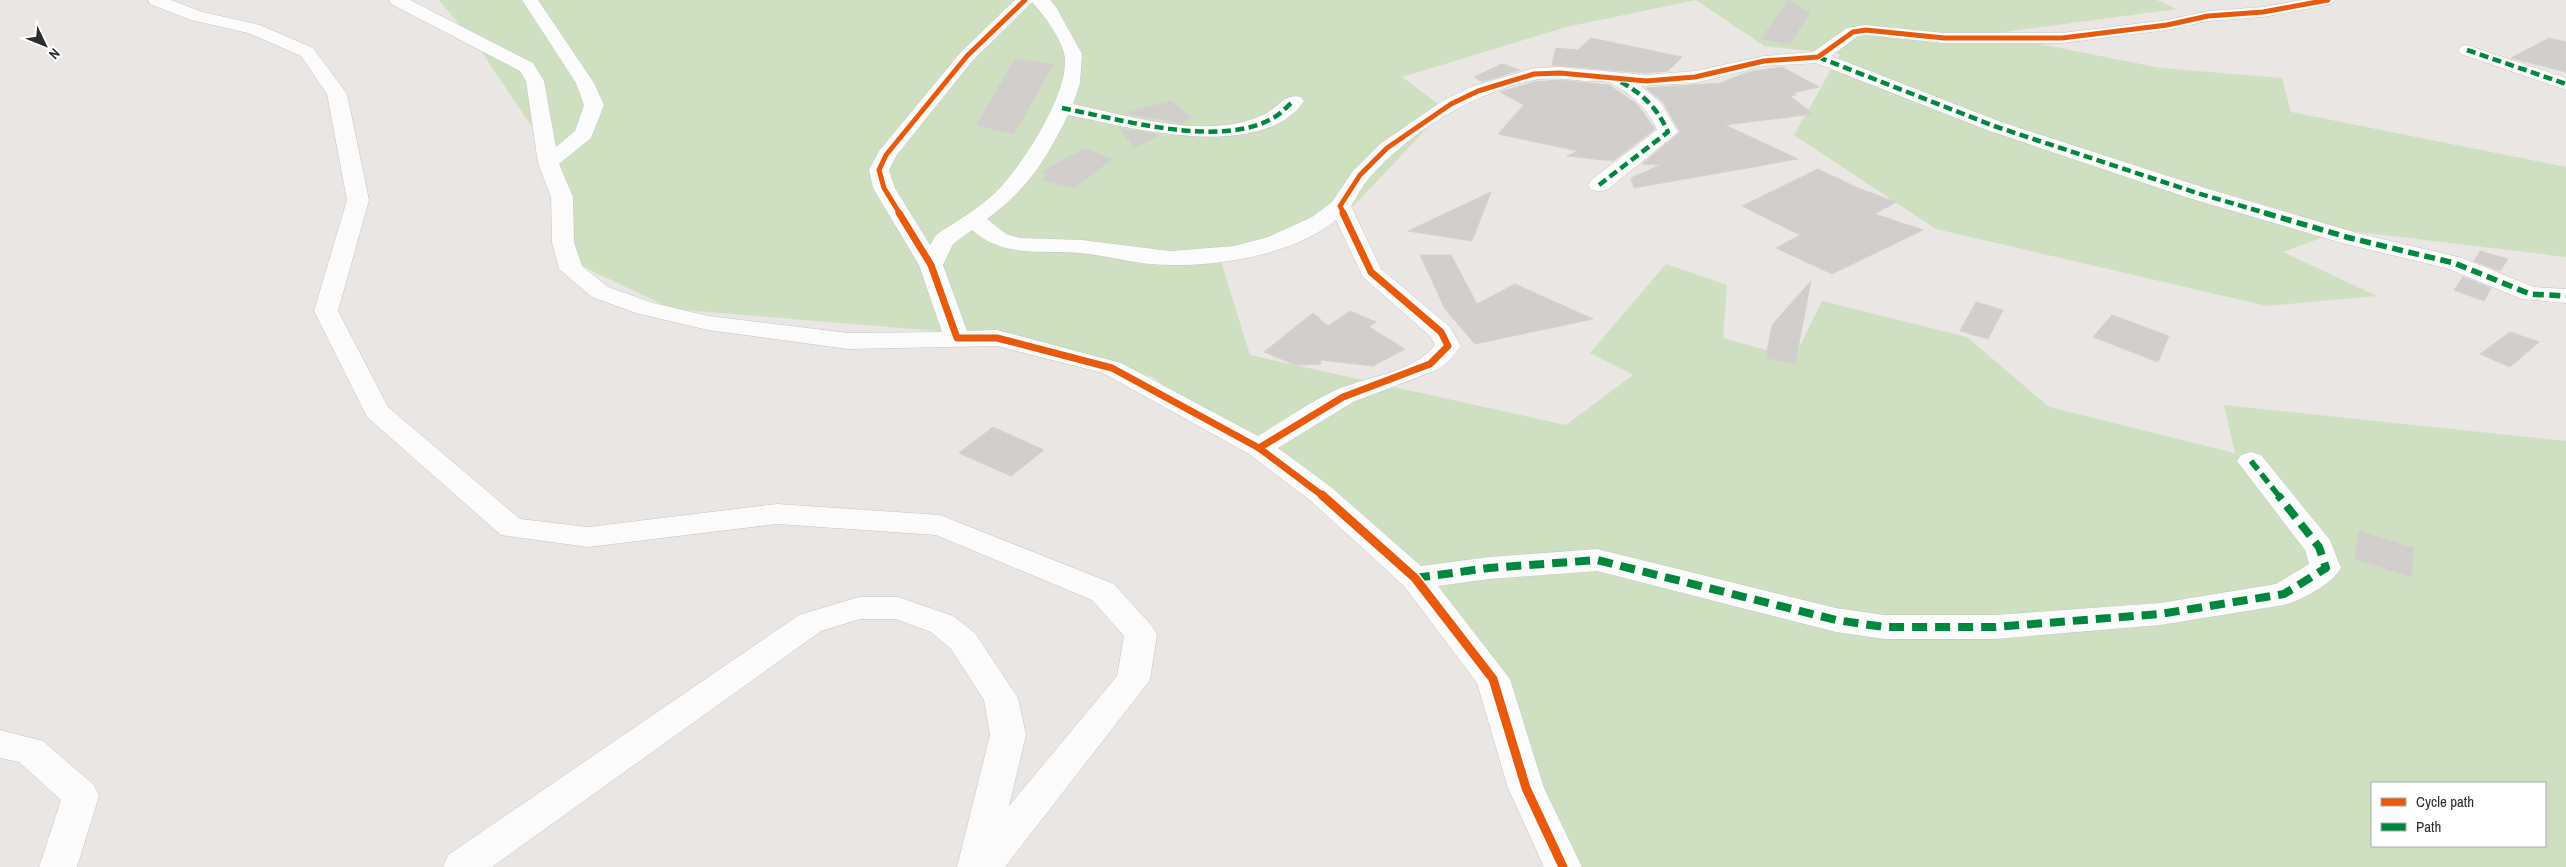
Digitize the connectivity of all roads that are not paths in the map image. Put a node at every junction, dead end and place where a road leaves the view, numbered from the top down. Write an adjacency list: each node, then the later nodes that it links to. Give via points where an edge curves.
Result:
1 (156, 0): 27 (street, via 197,16 254,29 307,52 337,94 358,200 326,311 378,411 512,528 588,537 777,514 940,525 1103,592 1141,634 1133,680)
2 (398, 0): 13 (street, via 527,67 535,81)
3 (530, 0): 13 (street, via 585,83 594,105 584,134)
4 (1025, 0): 17 (street, via 967,56 886,155 879,170 884,188)
5 (1039, 0): 12 (street, via 1048,7 1073,54 1071,83)
6 (2328, 0): 8 (street, via 2263,12 2208,16 2167,25 2062,38 1944,38 1866,30 1853,32)
7 (2467, 50): 10 (street)
8 (1818, 57): 9 (street, via 1764,61 1695,77); 18 (street, via 1994,126 2197,193 2350,238 2454,263 2530,294)
9 (1616, 80): 14 (street, via 1645,97 1661,114 1668,132); 15 (street, via 1560,73 1534,74 1458,100 1387,148 1360,175)
10 (2566, 84)
11 (1294, 101): 12 (street, via 1284,113 1265,124 1206,132)
12 (1062, 108): 16 (street, via 1037,157 1002,198)
13 (548, 163): 19 (street, via 562,197 563,242 571,269 600,292 645,308 708,323 848,341)
14 (1599, 185)
15 (1340, 206): 16 (street, via 1315,225 1294,235 1244,250 1193,260 1151,258 1072,246 1006,244 987,233); 20 (street, via 1371,272 1441,332 1448,346 1440,358 1424,367 1355,391)
16 (974, 220): 17 (street, via 944,240)
17 (931, 265): 19 (street)
18 (2566, 296)
19 (958, 338): 20 (street, via 996,338 1112,368)
20 (1259, 448): 22 (street, via 1321,494)
21 (2251, 462): 22 (street, via 2319,547 2326,568 2284,594 2160,614 1996,627 1884,627 1836,620 1597,560 1489,568)
22 (1415, 578): 28 (street, via 1493,679 1526,788)
23 (0, 744): 24 (street, via 30,751 81,796)
24 (58, 867)
25 (462, 867): 26 (street, via 810,623 859,608 898,608 942,624 963,641 1000,698 1008,735)
26 (976, 867)
27 (982, 867)
28 (1563, 867)

